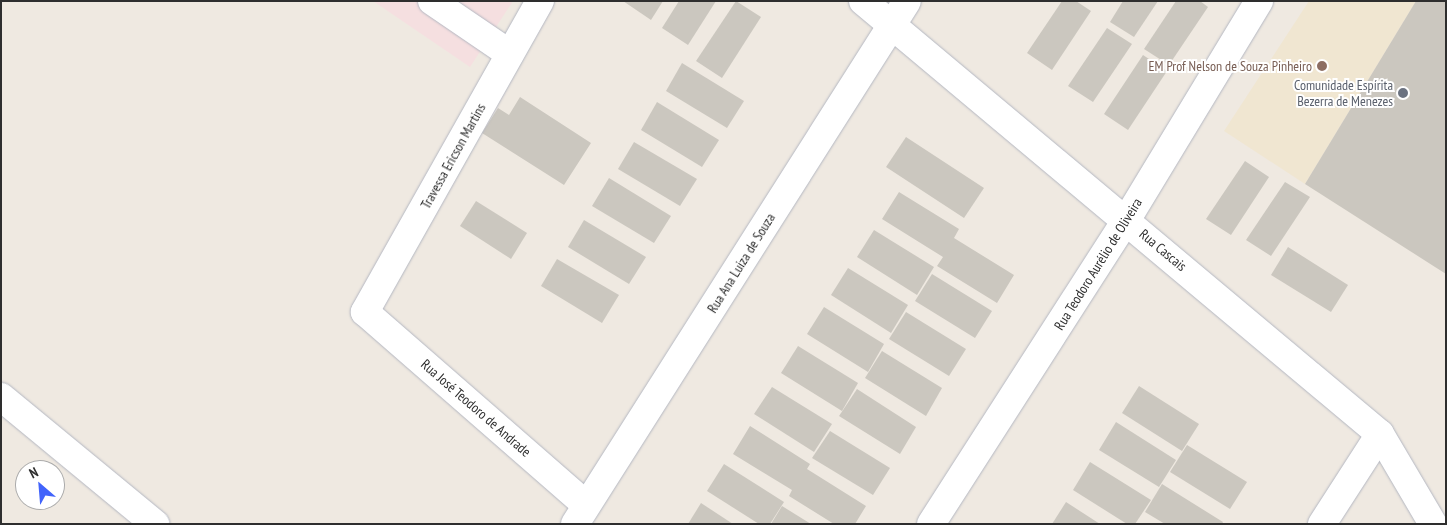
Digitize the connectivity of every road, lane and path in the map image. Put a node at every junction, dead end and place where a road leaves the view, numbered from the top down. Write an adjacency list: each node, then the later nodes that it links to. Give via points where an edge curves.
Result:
1 (432, 1): 7 (street)
2 (540, 1): 7 (street, Travessa Ericson Martins)
3 (863, 1): 6 (street, Rua Cascais)
4 (906, 1): 6 (street, Rua Ana Luiza de Souza)
5 (1260, 1): 8 (street, Rua Teodoro Aurélio de Oliveira)
6 (891, 26): 8 (street, Rua Cascais); 12 (street, Rua Ana Luiza de Souza)
7 (510, 54): 9 (street, Travessa Ericson Martins)
8 (1127, 219): 11 (street, Rua Cascais); 14 (street, Rua Teodoro Aurélio de Oliveira)
9 (366, 312): 12 (street, Rua José Teodoro de Andrade)
10 (1, 397): 13 (street)
11 (1380, 434): 15 (street); 16 (street, Rua Cascais)
12 (581, 514)
13 (155, 524)
14 (931, 524)
15 (1322, 524)
16 (1434, 524)

